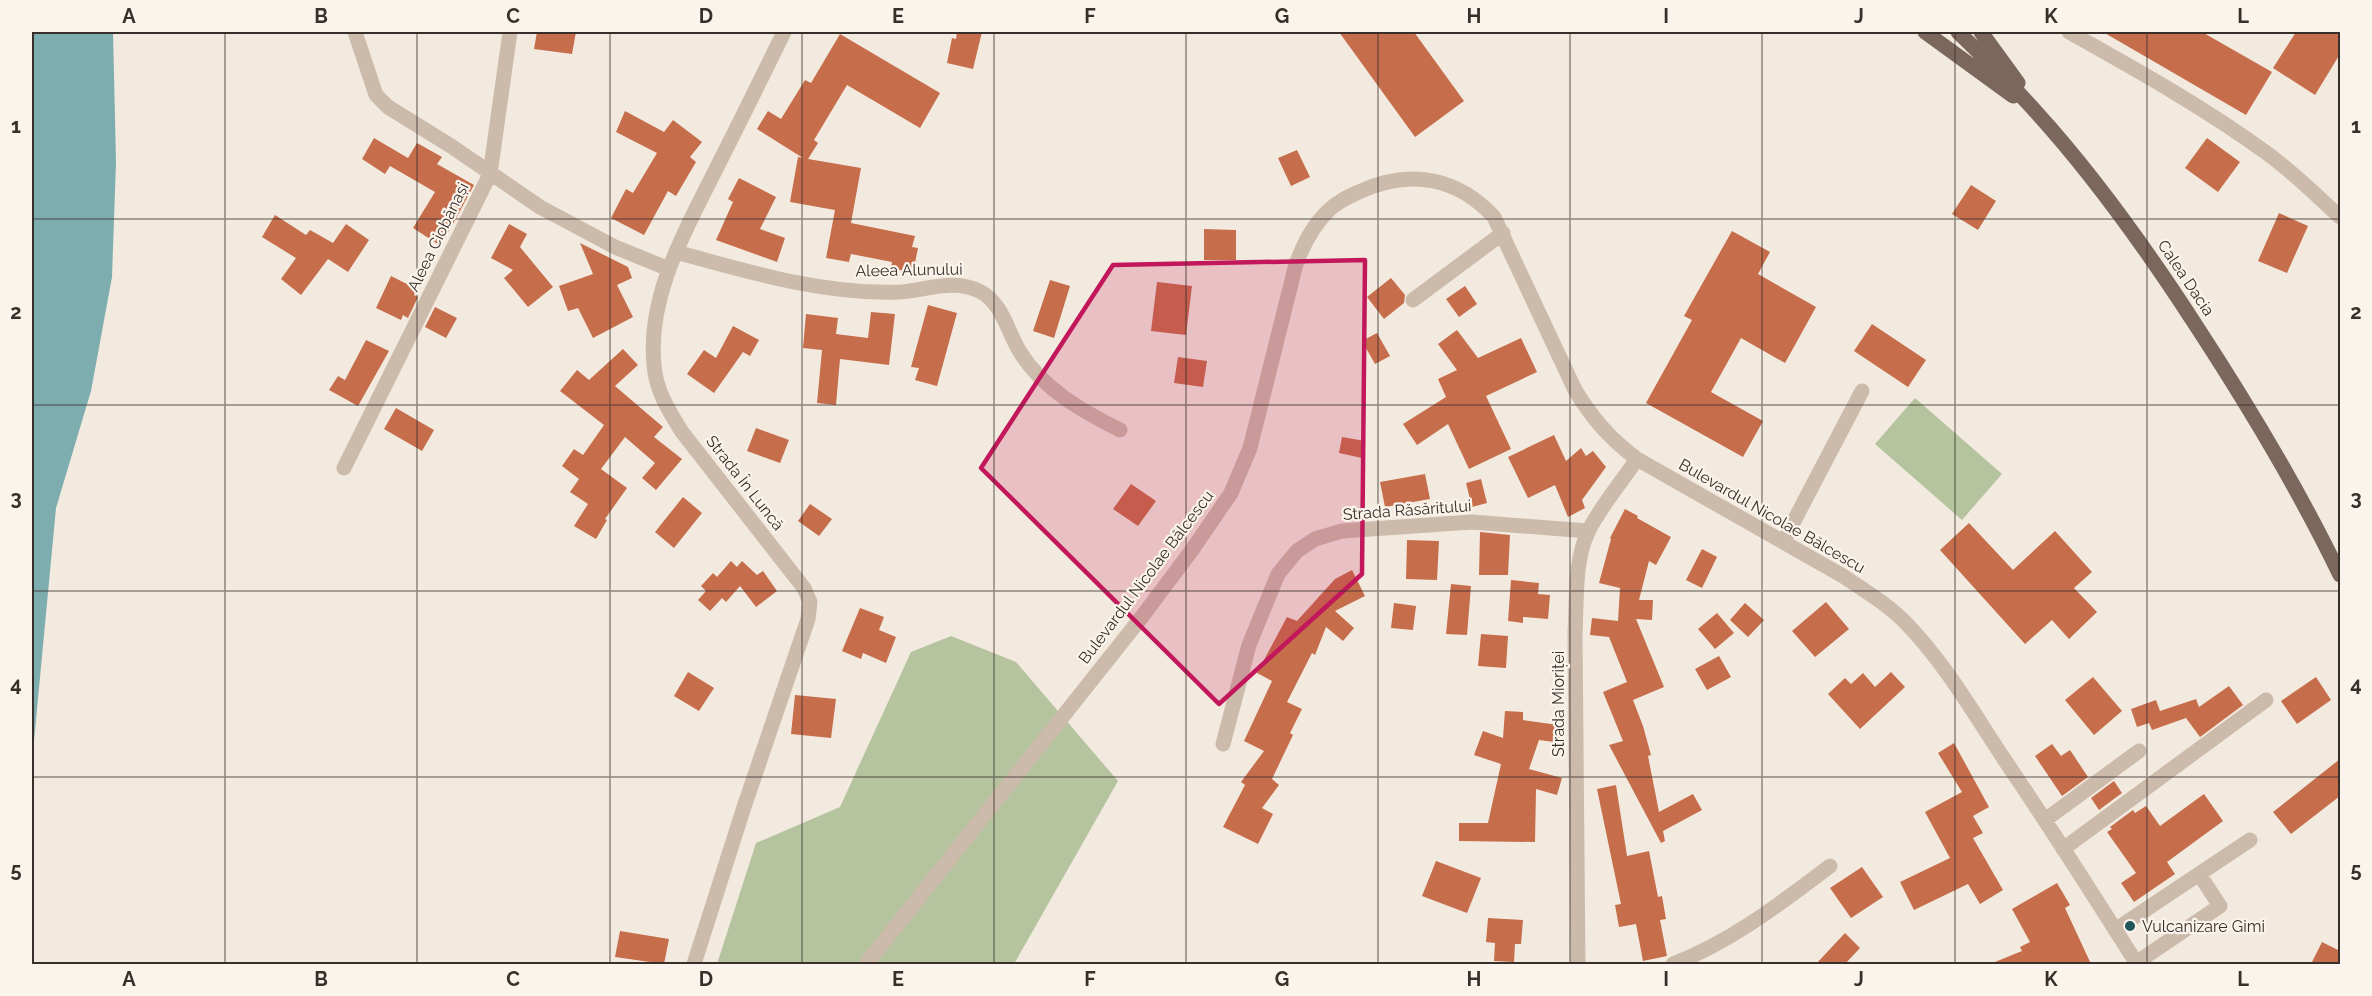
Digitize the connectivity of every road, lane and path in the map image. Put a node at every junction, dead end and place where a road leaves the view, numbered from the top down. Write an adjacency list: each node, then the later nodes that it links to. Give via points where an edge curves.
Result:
1 (355, 32): 9 (street, Aleea Ciobănași, via 376,95 388,107)
2 (510, 32): 9 (street)
3 (784, 32): 12 (street, Strada În Luncă)
4 (1925, 32): 8 (main road)
5 (1958, 32): 8 (main road, Calea Dacia)
6 (1981, 32): 8 (main road)
7 (2069, 32): 10 (street, via 2231,127 2271,156)
8 (2038, 113): 21 (main road, Calea Dacia, via 2151,256 2255,419)
9 (490, 174): 13 (street, via 540,207); 18 (street, Aleea Ciobănași)
10 (2340, 217)
11 (1503, 233): 14 (street); 17 (street, Bulevardul Nicolae Bălcescu, via 1575,390 1590,414 1619,446); 32 (street, Bulevardul Nicolae Bălcescu, via 1481,203 1449,184 1430,180 1388,181 1369,187 1345,198 1320,219 1296,264 1250,448 1231,493 1141,618)
12 (676, 252): 13 (street, Strada În Luncă); 16 (street, Aleea Alunului, via 763,275 829,287 901,292 966,286 983,293 995,304 1020,352 1041,379 1093,417)
13 (669, 269): 31 (street, Strada În Luncă, via 654,337 654,366 660,393 682,432 804,588 810,602 808,619)
14 (1413, 300)
15 (1862, 391): 20 (street)
16 (1120, 430)
17 (1637, 459): 19 (street, Strada Mioriței); 20 (street, Bulevardul Nicolae Bălcescu)
18 (344, 468)
19 (1588, 531): 23 (street, Strada Răsăritului, via 1472,522 1342,531 1315,539 1297,551 1278,574 1249,645); 33 (street, Strada Mioriței, via 1578,580 1575,633)
20 (1783, 542): 25 (street, Bulevardul Nicolae Bălcescu, via 1874,596 1903,621 1944,670)
21 (2340, 575)
22 (2266, 700): 27 (street)
23 (1223, 744)
24 (2139, 751): 25 (street)
25 (2045, 820): 27 (street, Bulevardul Nicolae Bălcescu)
26 (2250, 840): 29 (street)
27 (2063, 849): 30 (street, Bulevardul Nicolae Bălcescu)
28 (1830, 866): 34 (street, via 1734,934 1699,955)
29 (2199, 874): 30 (street); 35 (street, via 2220,906)
30 (2115, 930): 35 (street, Bulevardul Nicolae Bălcescu)
31 (694, 964)
32 (866, 964)
33 (1578, 964)
34 (1673, 964)
35 (2136, 964)

